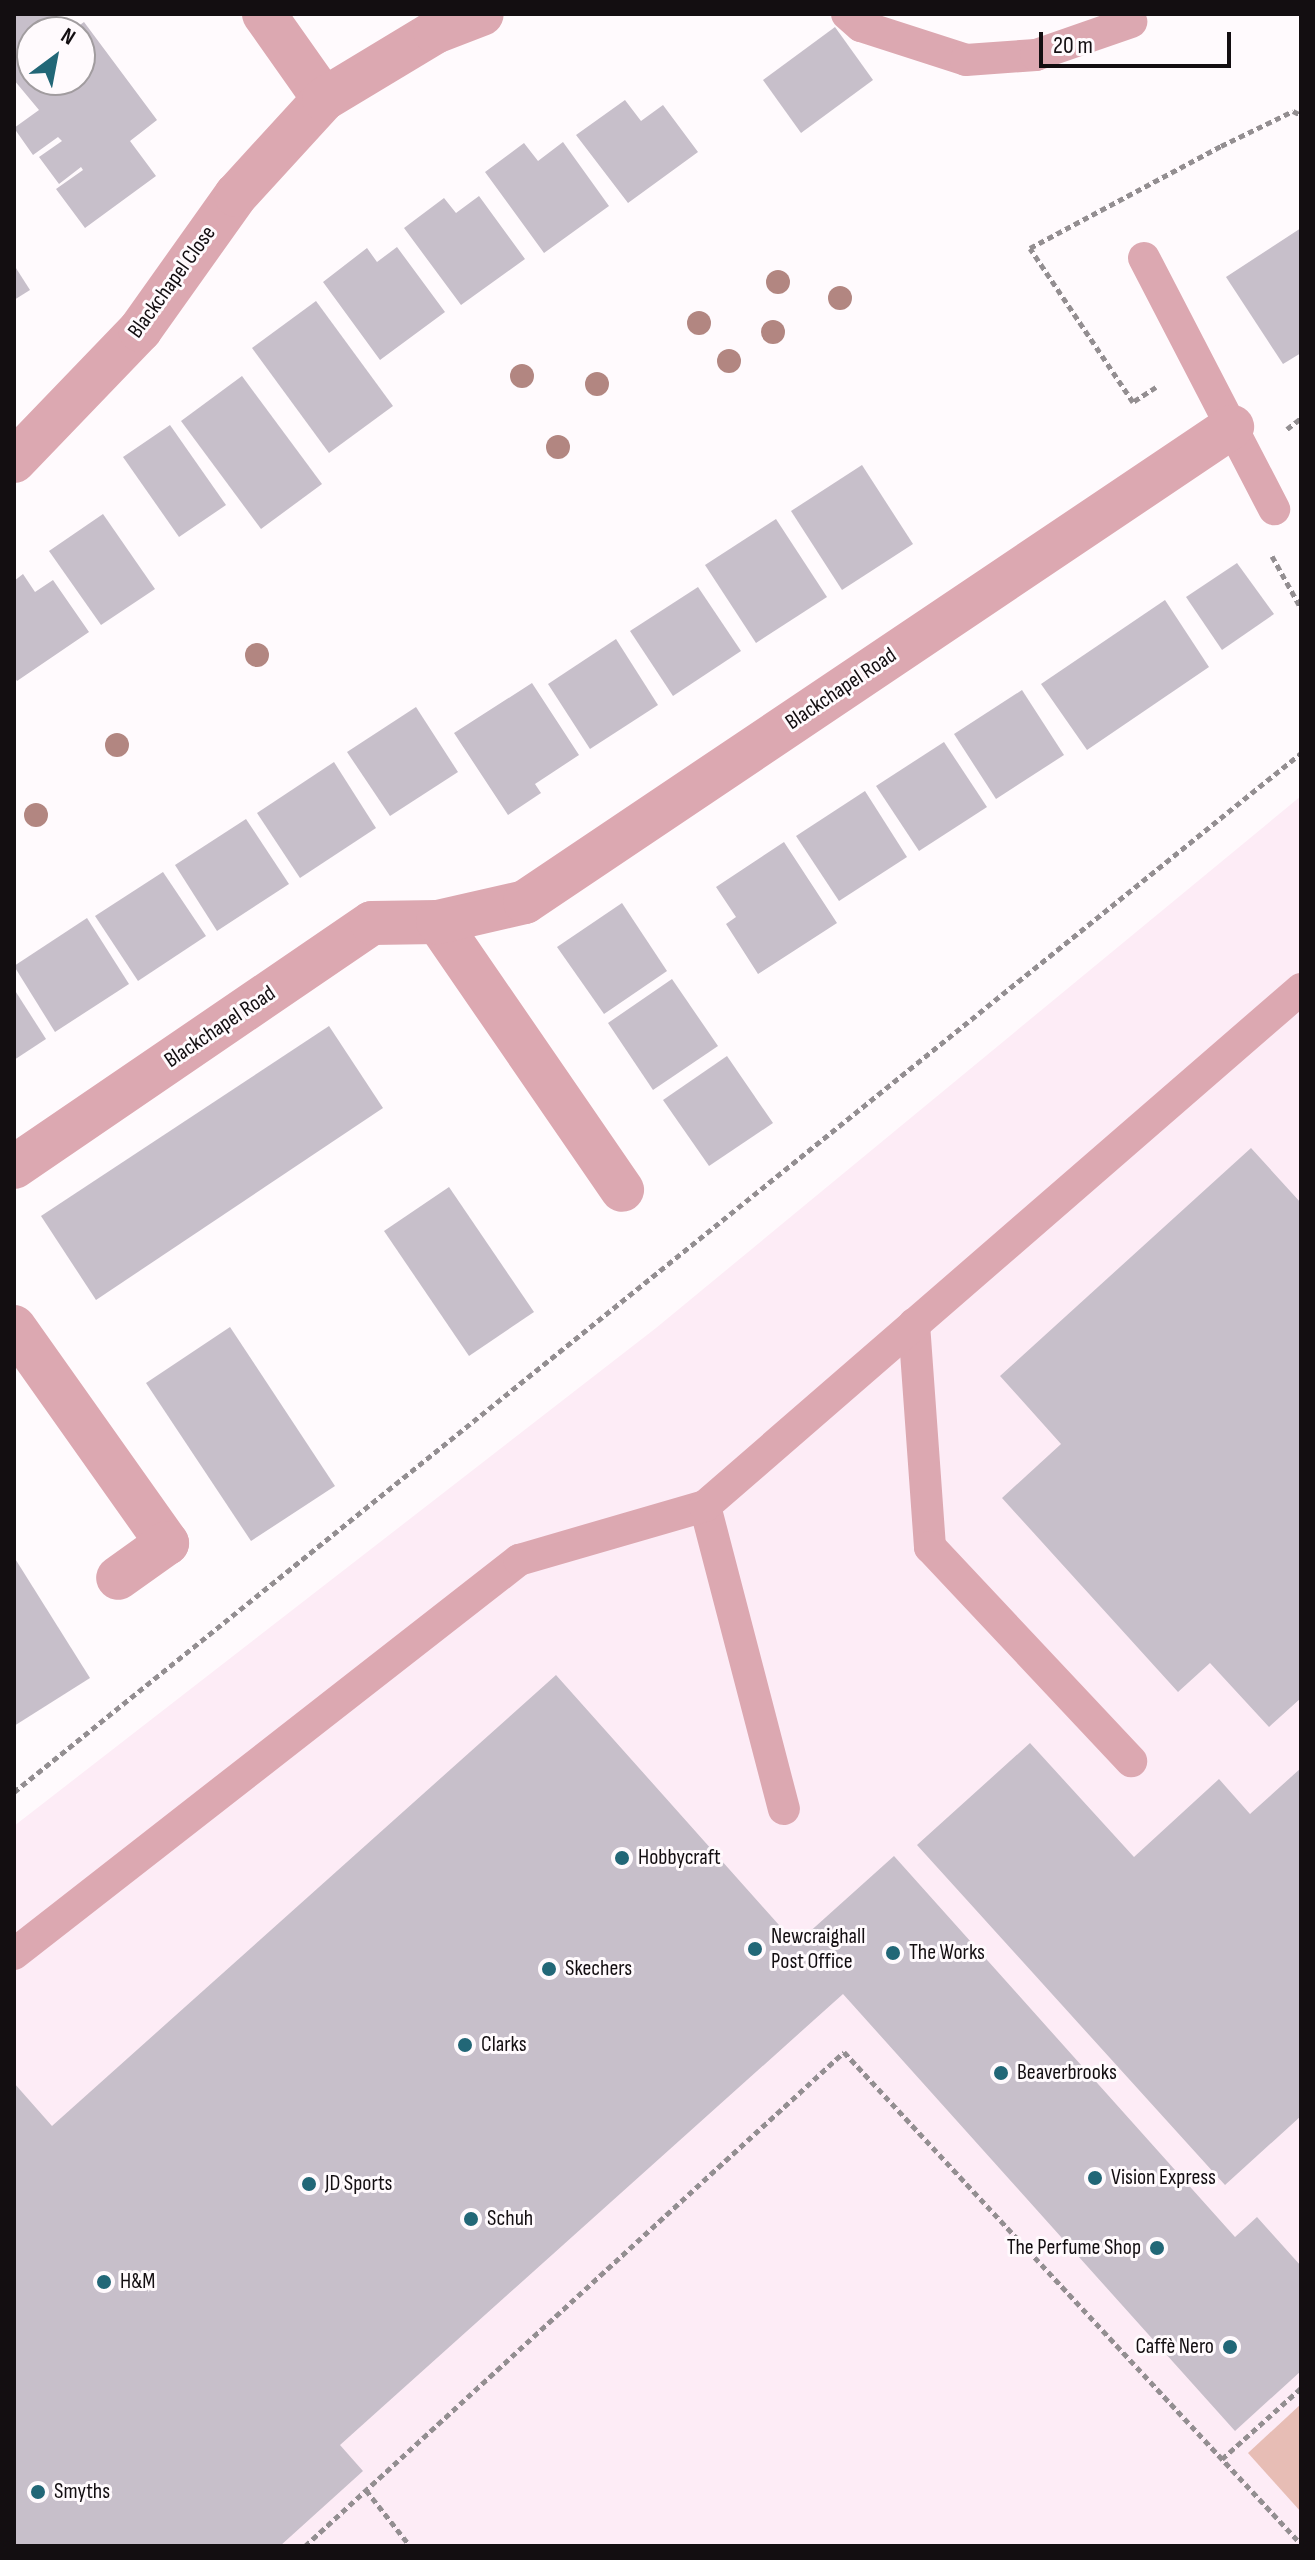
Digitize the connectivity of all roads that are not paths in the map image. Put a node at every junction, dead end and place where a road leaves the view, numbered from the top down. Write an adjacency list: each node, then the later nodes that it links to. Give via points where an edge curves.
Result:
1 (264, 14): 5 (street)
2 (482, 14): 5 (street, Blackchapel Close, via 435,32)
3 (847, 14): 4 (lane, via 861,26 966,60 1036,55)
4 (1131, 22)
5 (324, 99): 8 (street, Blackchapel Close, via 236,195 140,330)
6 (1144, 258): 7 (lane)
7 (1232, 427): 9 (lane); 10 (street, Blackchapel Road, via 525,902)
8 (14, 461)
9 (1274, 509)
10 (438, 922): 12 (street, Blackchapel Road, via 372,923); 13 (street)
11 (1301, 989): 14 (lane)
12 (14, 1167)
13 (622, 1190)
14 (914, 1324): 16 (lane); 18 (lane, via 930,1547)
15 (14, 1327): 17 (street, via 167,1543)
16 (705, 1506): 19 (lane); 20 (lane, via 519,1560)
17 (118, 1578)
18 (1131, 1761)
19 (784, 1809)
20 (14, 1954)

